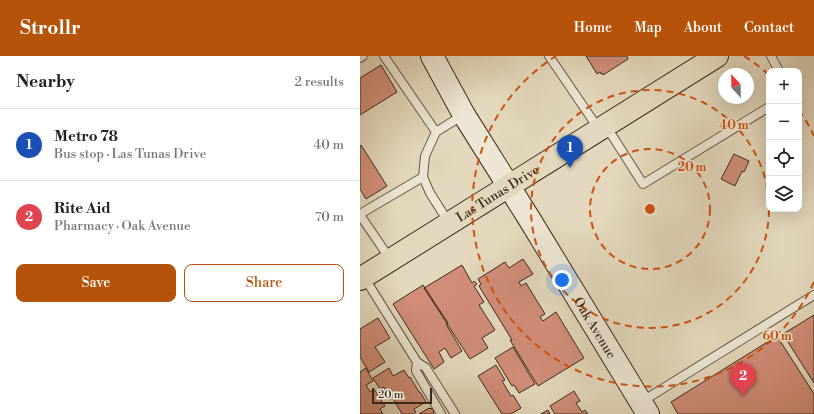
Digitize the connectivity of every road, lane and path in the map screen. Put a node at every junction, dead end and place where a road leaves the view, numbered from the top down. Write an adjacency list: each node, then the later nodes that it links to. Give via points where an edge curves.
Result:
1 (363, 56): 7 (lane)
2 (384, 56): 12 (lane)
3 (432, 56): 10 (street, Oak Avenue)
4 (549, 56): 11 (lane)
5 (717, 56): 11 (main road, Las Tunas Drive)
6 (770, 56): 8 (lane)
7 (360, 58)
8 (777, 68)
9 (766, 109): 11 (lane, via 643,184)
10 (464, 115): 12 (lane); 14 (street, Oak Avenue)
11 (602, 127): 14 (main road, Las Tunas Drive)
12 (436, 132): 13 (lane, via 425,156)
13 (423, 177): 15 (lane); 16 (lane)
14 (508, 186): 16 (main road, Las Tunas Drive); 21 (street, Oak Avenue)
15 (360, 215): 17 (lane)
16 (449, 224): 17 (main road, Las Tunas Drive)
17 (391, 260): 18 (main road, Las Tunas Drive)
18 (362, 278): 20 (lane)
19 (814, 295): 21 (lane)
20 (417, 362): 22 (lane, via 416,371); 23 (lane, via 426,368)
21 (645, 408)
22 (441, 414)
23 (455, 414)

